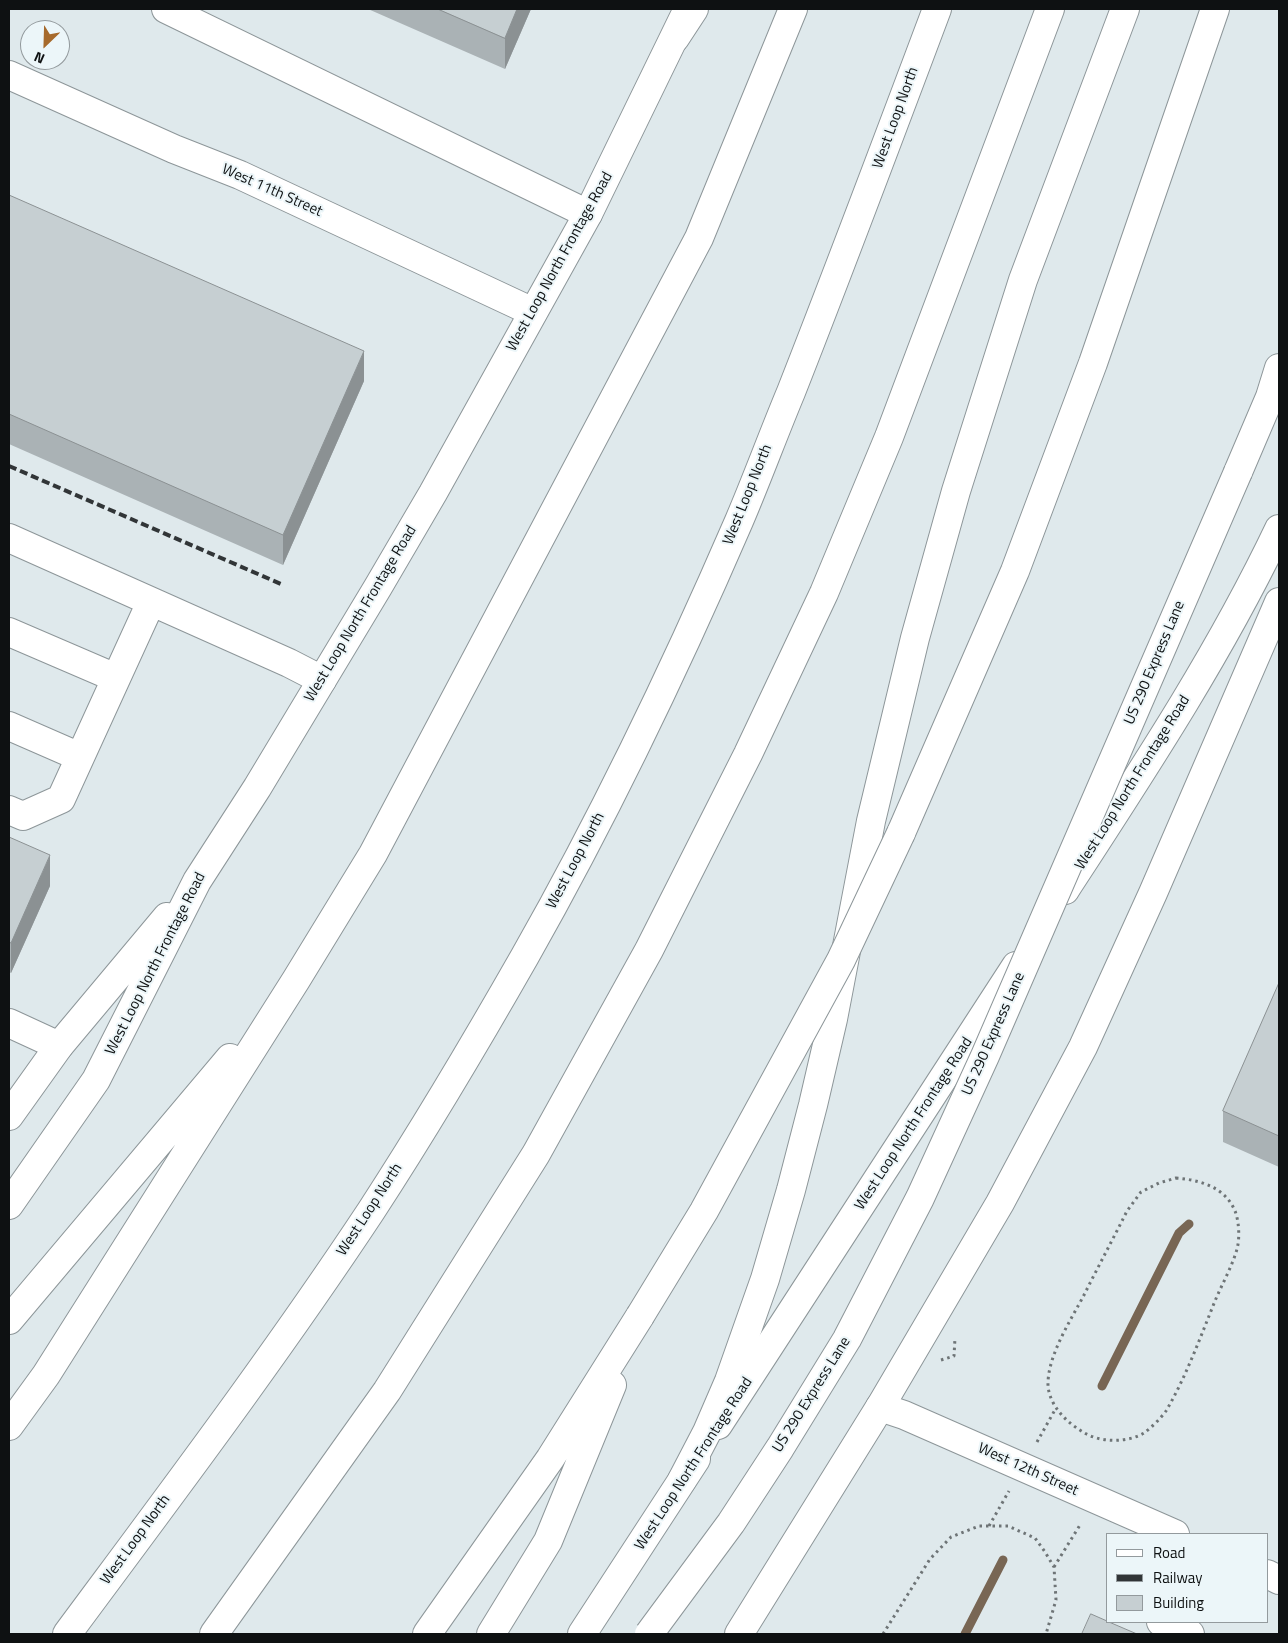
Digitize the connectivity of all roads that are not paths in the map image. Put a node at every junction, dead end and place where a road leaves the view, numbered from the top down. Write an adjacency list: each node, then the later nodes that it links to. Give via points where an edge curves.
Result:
1 (688, 9): 9 (main road, West Loop North Frontage Road)
2 (694, 9): 9 (main road)
3 (794, 9): 26 (main road, via 699,238 373,854)
4 (937, 9): 38 (main road, West Loop North, via 840,267 740,517 657,699 580,855 457,1073 371,1210 262,1370)
5 (1050, 9): 39 (main road, via 889,436 824,593 748,754 649,950 536,1154 392,1382)
6 (1125, 9): 35 (main road, via 1024,280 956,491 915,638 871,821 833,1019 791,1190 765,1279 729,1381)
7 (1215, 9): 31 (main road, bridge, via 1093,362 1015,571 930,769 841,960 704,1211)
8 (177, 11): 11 (main road)
9 (674, 38): 11 (main road, West Loop North Frontage Road)
10 (9, 75): 12 (main road, West 11th Street, via 240,175)
11 (588, 214): 12 (main road, West Loop North Frontage Road)
12 (532, 312): 21 (main road, West Loop North Frontage Road, via 433,493)
13 (1279, 368): 14 (main road, US 290 Express Lane)
14 (1274, 388): 43 (main road, US 290 Express Lane, bridge, via 989,1047 920,1198 847,1339 780,1448 731,1523)
15 (1279, 528): 35 (main road, West Loop North Frontage Road, via 1195,685 1143,770)
16 (9, 538): 17 (main road)
17 (151, 602): 20 (main road); 21 (main road)
18 (1279, 602): 33 (main road, via 1083,1047 1000,1203)
19 (9, 632): 20 (main road)
20 (116, 678): 23 (main road)
21 (322, 680): 25 (main road, West Loop North Frontage Road)
22 (9, 726): 23 (main road)
23 (80, 757): 24 (main road, via 61,799 23,816)
24 (9, 810)
25 (197, 881): 28 (main road); 30 (main road, West Loop North Frontage Road, via 96,1080)
26 (296, 980): 32 (main road); 34 (main road, via 46,1375)
27 (9, 1023): 28 (main road)
28 (58, 1046): 29 (main road)
29 (9, 1116)
30 (9, 1205)
31 (640, 1316): 40 (main road, via 550,1460); 41 (main road, via 548,1541)
32 (9, 1320)
33 (880, 1407): 36 (main road, West 12th Street); 44 (main road)
34 (9, 1426)
35 (682, 1480): 42 (main road, West Loop North Frontage Road)
36 (1165, 1532)
37 (1163, 1623): 45 (main road)
38 (66, 1634)
39 (214, 1634)
40 (427, 1634)
41 (491, 1634)
42 (582, 1634)
43 (649, 1634)
44 (739, 1634)
45 (1190, 1634)

